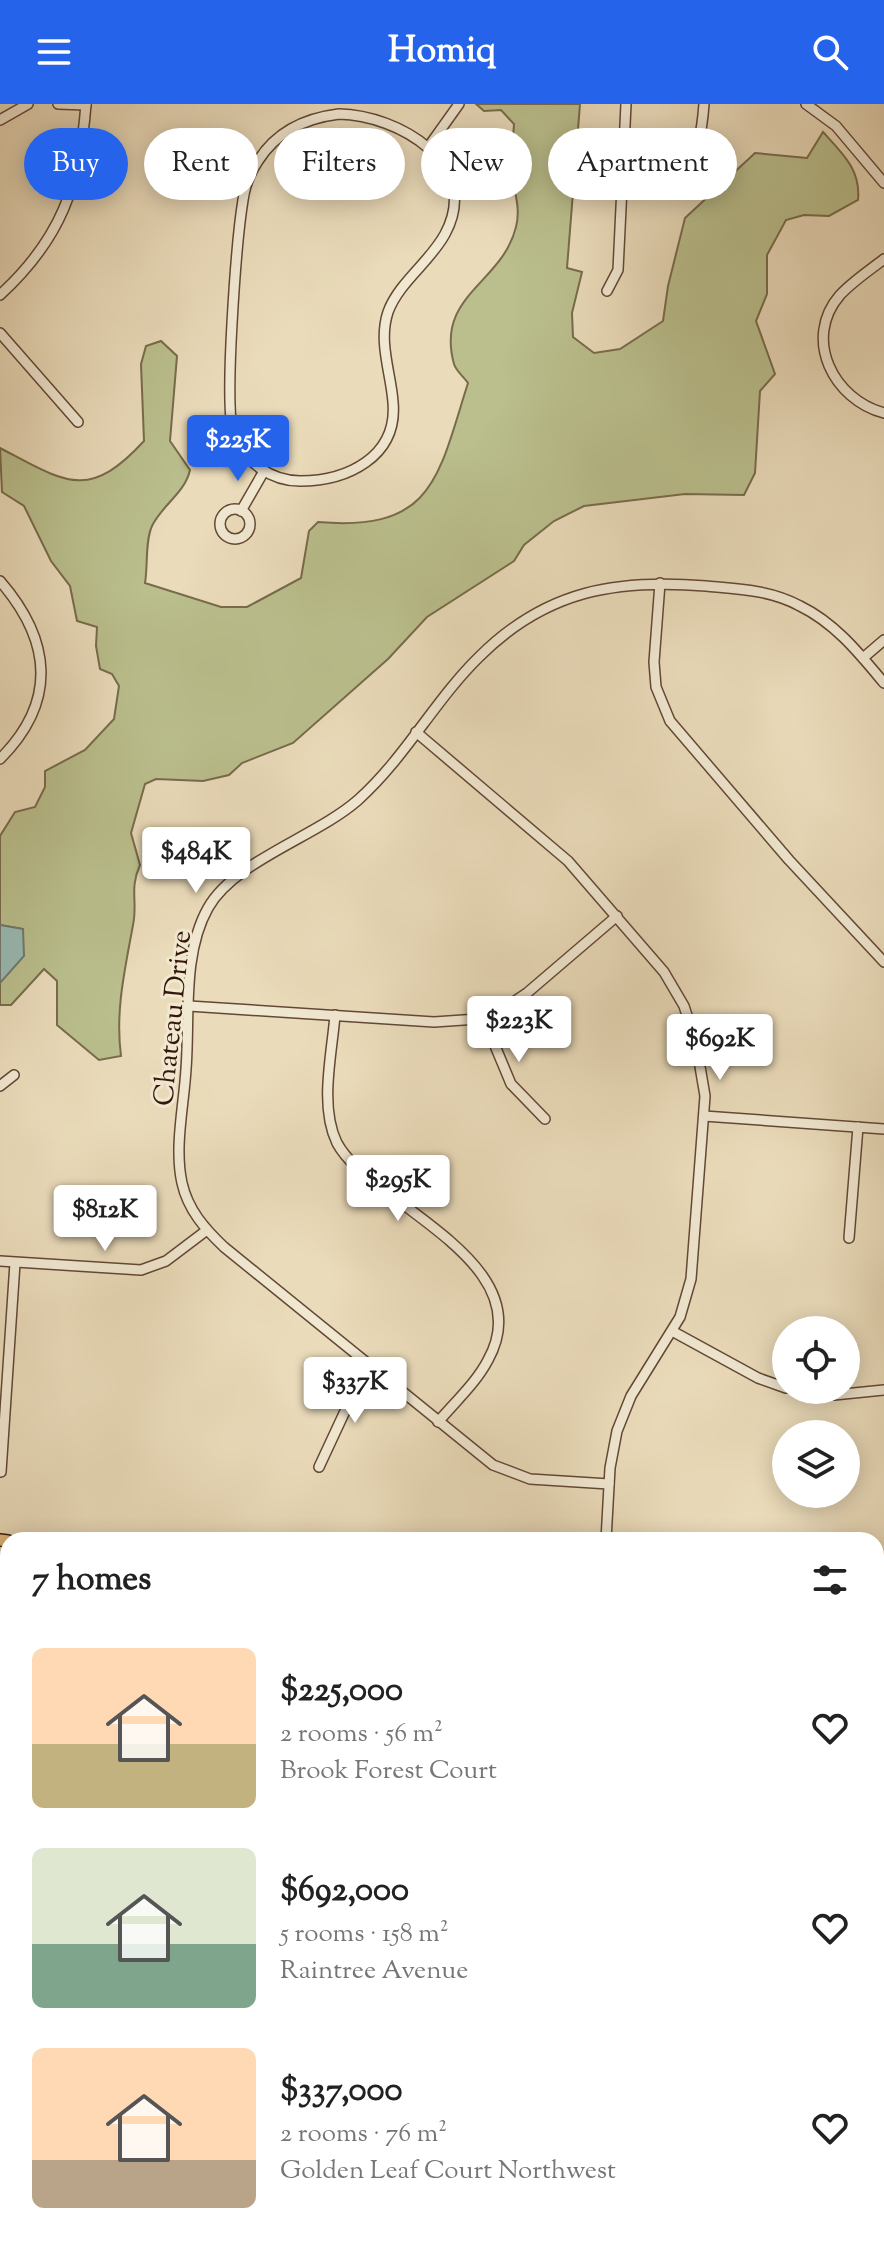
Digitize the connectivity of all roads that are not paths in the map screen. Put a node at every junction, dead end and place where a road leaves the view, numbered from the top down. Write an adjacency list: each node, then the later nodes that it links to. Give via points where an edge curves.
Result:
1 (28, 104): 8 (street)
2 (58, 104): 7 (street)
3 (459, 104): 9 (street)
4 (626, 104): 10 (street)
5 (704, 104): 11 (street)
6 (806, 104): 13 (street, via 836,126)
7 (86, 105): 18 (street, via 80,161 62,216 30,265)
8 (0, 120)
9 (442, 128)
10 (625, 128)
11 (701, 128)
12 (421, 142): 22 (street, via 371,118 323,116 280,136 251,172 243,201 229,409 238,445)
13 (884, 183)
14 (452, 200): 22 (street, via 445,234 387,316 384,342 394,403 387,438 373,457 341,476 290,480)
15 (621, 200): 17 (street, via 618,270)
16 (884, 259): 20 (street, via 840,295 824,343 842,390)
17 (607, 291)
18 (0, 295)
19 (0, 333): 21 (street)
20 (884, 413)
21 (78, 422)
22 (264, 471): 23 (street)
23 (241, 511)
24 (0, 581): 30 (street, via 29,620 41,670 30,720)
25 (660, 583): 27 (street, Chateau Drive, via 752,590 790,601 825,621); 29 (street, Chateau Drive, via 593,589 533,615 480,655); 32 (street, via 654,662 670,721)
26 (884, 640): 27 (street)
27 (863, 658): 28 (street, Chateau Drive)
28 (884, 683)
29 (416, 732): 31 (street, via 549,843); 33 (street, Chateau Drive, via 360,798 236,876 217,894 198,930)
30 (0, 759)
31 (617, 916): 35 (street, via 527,993); 38 (street, via 664,972 684,1006 702,1070)
32 (884, 962)
33 (189, 1006): 34 (street); 42 (street, Chateau Drive, via 180,1169 190,1207)
34 (335, 1015): 35 (street, via 434,1022); 51 (street, via 329,1105 337,1142 367,1176 472,1262 495,1295 495,1347)
35 (483, 1017): 39 (street, via 511,1084)
36 (14, 1075): 37 (street)
37 (0, 1086)
38 (704, 1116): 40 (street); 46 (street, via 691,1279)
39 (545, 1119)
40 (858, 1127): 41 (street); 43 (street)
41 (884, 1129)
42 (207, 1230): 45 (street, via 166,1261 141,1270); 47 (street, Chateau Drive)
43 (849, 1238)
44 (0, 1261): 45 (street)
45 (15, 1263): 53 (street)
46 (672, 1331): 48 (street); 54 (street, via 625,1408)
47 (378, 1372): 51 (street, Chateau Drive); 52 (street, via 346,1409)
48 (772, 1383)
49 (884, 1390): 50 (street)
50 (860, 1392)
51 (438, 1422): 54 (street, Chateau Drive, via 493,1465 517,1476)
52 (319, 1467)
53 (1, 1472)
54 (609, 1484): 55 (street)
55 (606, 1532)

